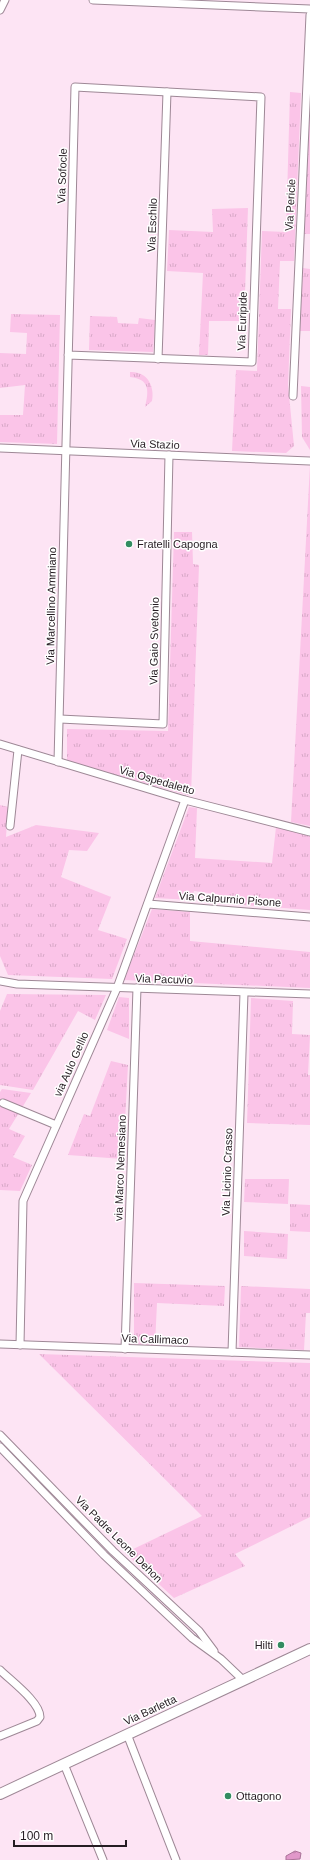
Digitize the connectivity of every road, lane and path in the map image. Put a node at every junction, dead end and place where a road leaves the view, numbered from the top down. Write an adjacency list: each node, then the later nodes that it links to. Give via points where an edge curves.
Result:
1 (92, 0): 2 (street)
2 (133, 1): 3 (street)
3 (250, 4): 4 (street)
4 (310, 9)
5 (310, 15): 10 (street, Via Pericle)
6 (168, 92): 7 (street, Via Sofocle); 8 (street, Via Sofocle, via 75,87); 9 (street, Via Eschilo)
7 (260, 97): 9 (street, Via Euripide, via 252,362)
8 (68, 355): 9 (street, Via Euripide); 12 (street, Via Sofocle)
9 (158, 359)
10 (293, 396)
11 (0, 448): 12 (street, Via Stazio)
12 (65, 451): 13 (street, Via Stazio); 15 (street, Via Marcellino Ammiano)
13 (169, 455): 14 (street, Via Stazio); 15 (street, Via Gaio Svetonio, via 163,724)
14 (310, 461)
15 (60, 719): 18 (street, Via Marcellino Ammiano)
16 (0, 744): 17 (street, Via Ospedaletto)
17 (18, 750): 18 (street, Via Ospedaletto); 20 (street)
18 (58, 762): 19 (street, Via Ospedaletto)
19 (185, 800): 21 (street, Via Ospedaletto); 22 (street, via Aulo Gellio)
20 (10, 826)
21 (310, 832)
22 (148, 904): 23 (street, Via Calpurnio Pisone); 27 (street, via Aulo Gellio)
23 (310, 916)
24 (0, 981): 25 (street, Via Pacuvio)
25 (17, 984): 26 (street, Via Pacuvio); 27 (street, Via Pacuvio)
26 (0, 987)
27 (117, 988): 28 (street, Via Pacuvio); 32 (street, via Aulo Gellio)
28 (137, 988): 29 (street, Via Pacuvio); 35 (street, via Marco Nemesiano)
29 (244, 993): 30 (street, Via Pacuvio); 36 (street, Via Licinio Crasso)
30 (310, 994)
31 (3, 1103): 32 (street)
32 (56, 1125): 34 (street, via Aulo Gellio, via 24,1202)
33 (0, 1344): 34 (street, Via Callimaco)
34 (20, 1345): 35 (street, Via Callimaco)
35 (125, 1349): 36 (street, Via Callimaco)
36 (232, 1352): 37 (street, Via Callimaco)
37 (310, 1355)
38 (0, 1435): 41 (street, Via Padre Leone Dehon, via 113,1551 199,1631)
39 (0, 1447): 41 (street, Via Padre Leone Dehon, via 104,1555 192,1638)
40 (310, 1649): 43 (main road, Via Barletta)
41 (221, 1659): 43 (street, Via Padre Leone Dehon)
42 (0, 1670): 45 (street, via 36,1704 40,1713 37,1721)
43 (243, 1680): 44 (main road, Via Barletta)
44 (127, 1734): 46 (main road, Via Barletta); 49 (street)
45 (0, 1736)
46 (64, 1764): 47 (main road, Via Barletta); 48 (street)
47 (0, 1794)
48 (103, 1860)
49 (176, 1860)

